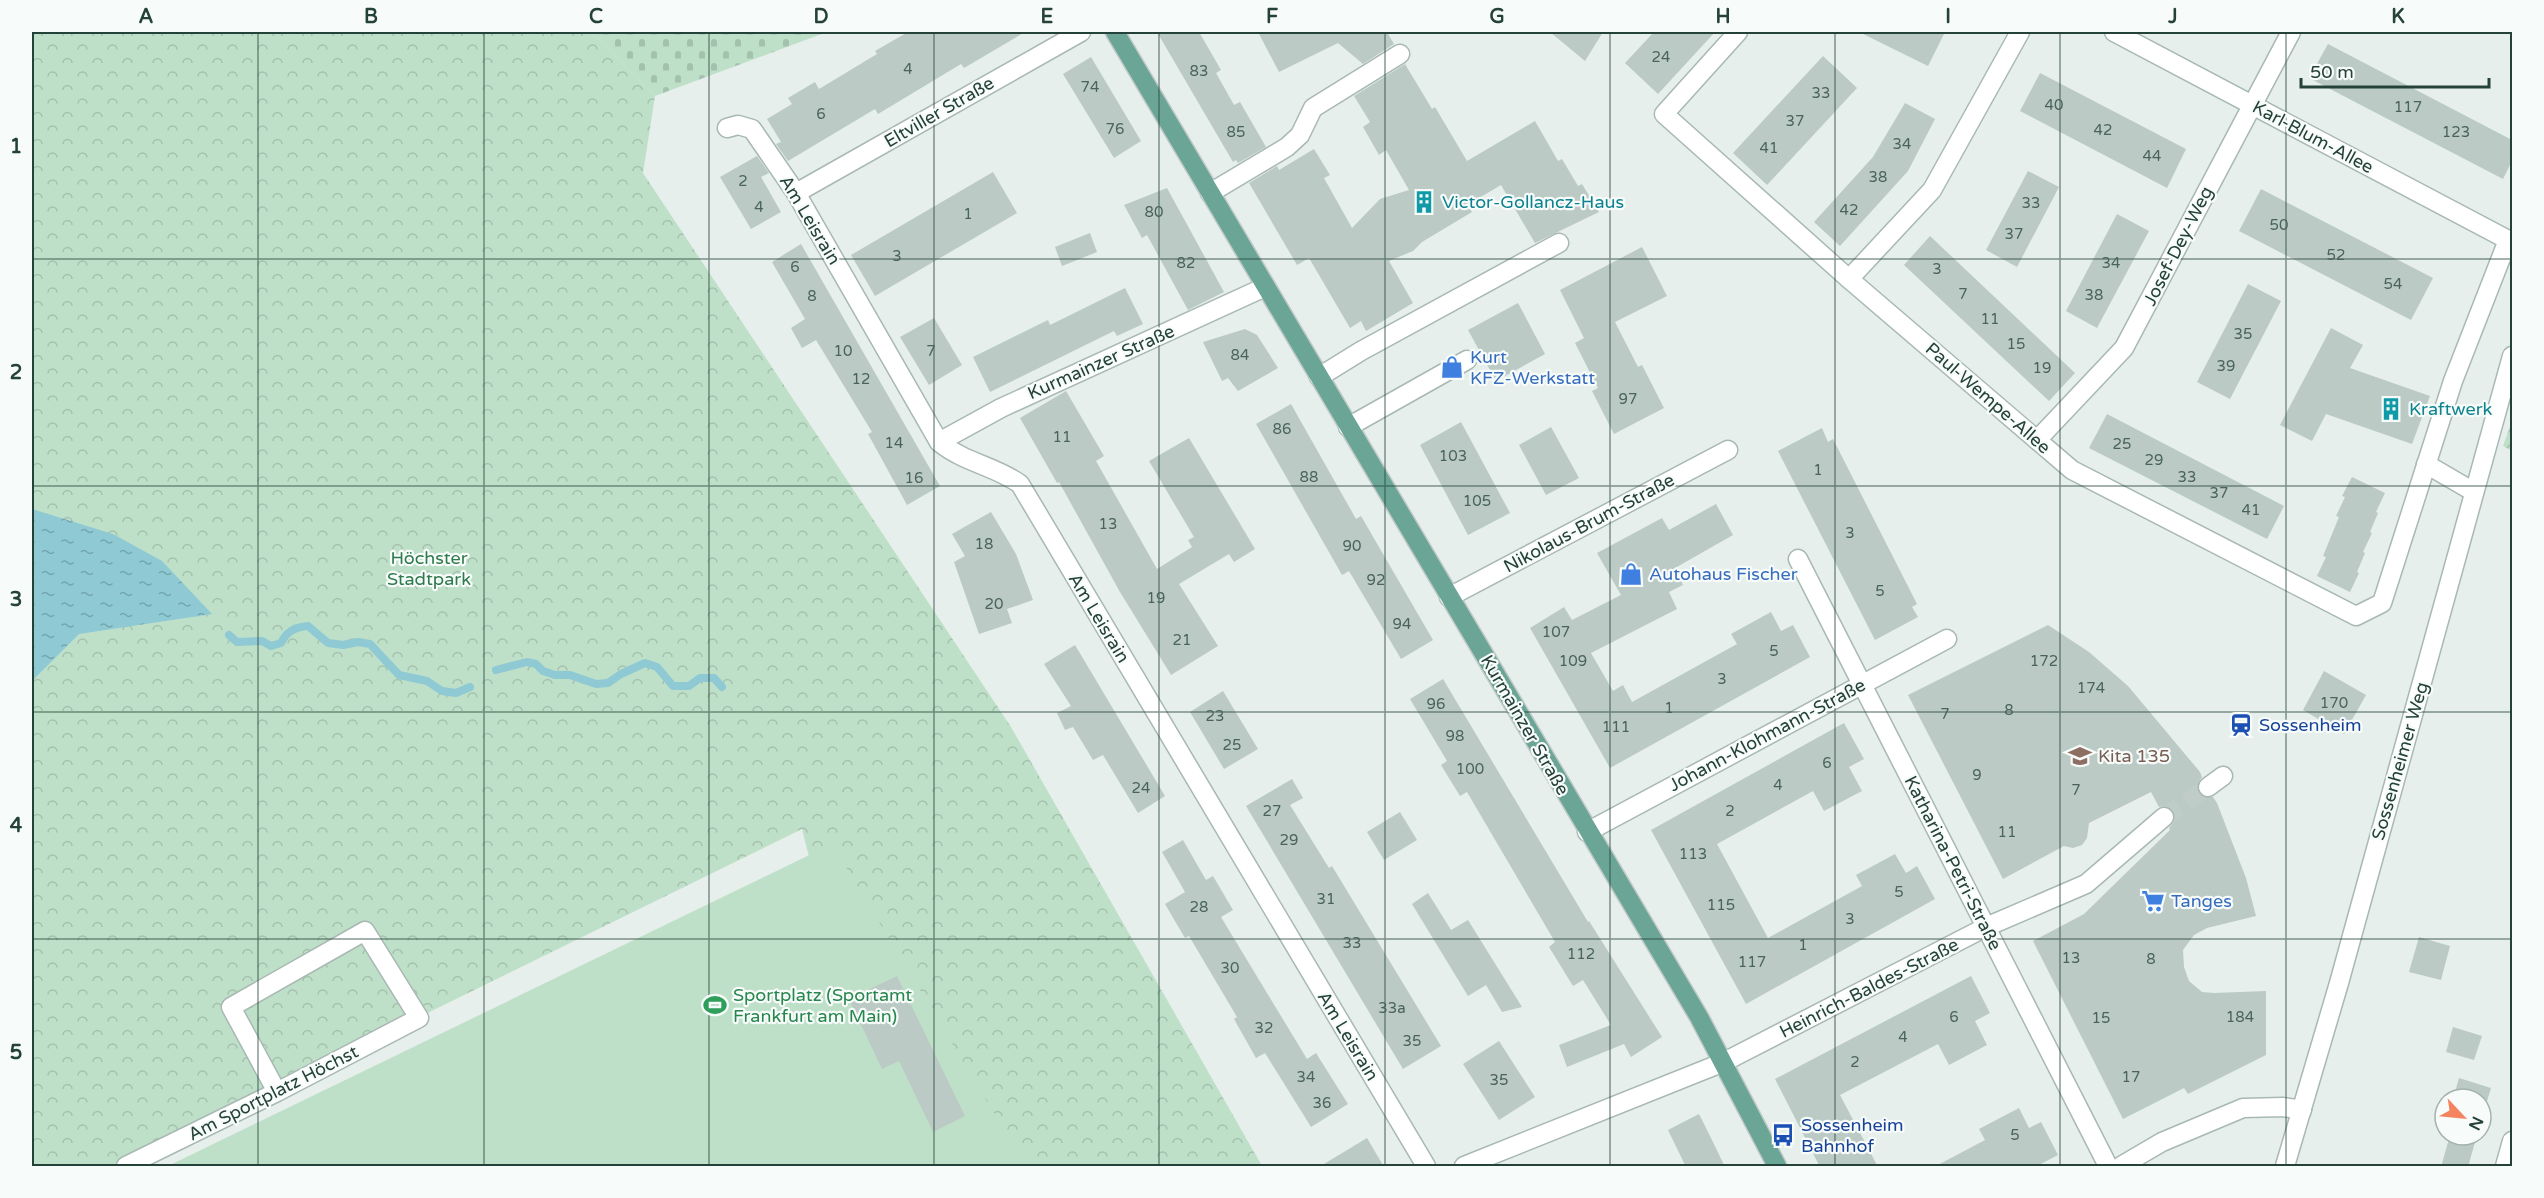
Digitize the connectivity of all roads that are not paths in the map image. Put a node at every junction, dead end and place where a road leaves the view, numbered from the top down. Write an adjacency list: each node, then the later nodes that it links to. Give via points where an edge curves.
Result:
1 (1081, 32): 10 (street, Eltviller Straße)
2 (1115, 32): 11 (main road, Kurmainzer Straße)
3 (1738, 32): 14 (street, Paul-Wempe-Allee, via 1664,114)
4 (2020, 32): 14 (street, via 1932,190)
5 (2114, 32): 8 (street, Karl-Blum-Allee)
6 (2291, 32): 8 (street, Josef-Dey-Weg)
7 (1400, 54): 11 (street, via 1313,108 1300,135 1287,147)
8 (2251, 104): 12 (street, Karl-Blum-Allee); 20 (street, Josef-Dey-Weg, via 2124,348)
9 (727, 128): 10 (street, Am Leisrain, via 738,125 752,129)
10 (796, 193): 21 (street, Am Leisrain)
11 (1210, 193): 15 (main road, Kurmainzer Straße)
12 (2510, 241): 23 (street, via 2453,381)
13 (1558, 243): 18 (street)
14 (1849, 279): 20 (street, Paul-Wempe-Allee)
15 (1265, 288): 18 (main road, Kurmainzer Straße); 21 (street, Kurmainzer Straße, via 1000,408)
16 (2512, 356): 24 (street, Sossenheimer Weg)
17 (1467, 360): 19 (street)
18 (1319, 377): 19 (main road, Kurmainzer Straße)
19 (1348, 427): 26 (main road, Kurmainzer Straße)
20 (2037, 440): 23 (street, Paul-Wempe-Allee, via 2072,470 2356,616 2382,603)
21 (939, 442): 37 (street, Am Leisrain, via 954,454 1020,484)
22 (1728, 450): 26 (street, Nikolaus-Brum-Straße)
23 (2426, 464): 24 (street)
24 (2474, 492): 34 (street, Sossenheimer Weg)
25 (1798, 560): 28 (street, Katharina-Petri-Straße)
26 (1449, 597): 30 (main road, Kurmainzer Straße)
27 (1947, 639): 28 (street, Johann-Klohmann-Straße)
28 (1862, 684): 30 (street, Johann-Klohmann-Straße); 31 (street, Katharina-Petri-Straße)
29 (2164, 817): 31 (street, Heinrich-Baldes-Straße, via 2086,884)
30 (1587, 832): 32 (main road, Kurmainzer Straße)
31 (1986, 927): 32 (street, Heinrich-Baldes-Straße); 40 (street, Katharina-Petri-Straße)
32 (1724, 1062): 38 (street); 39 (main road, Kurmainzer Straße)
33 (277, 1092): 33 (street, Am Sportplatz Höchst, via 419,1018 365,931 231,1007); 36 (street, Am Sportplatz Höchst)
34 (2302, 1110): 41 (street, via 2243,1108 2162,1142); 42 (street, Sossenheimer Weg)
35 (2512, 1141): 43 (street)
36 (126, 1167)
37 (1426, 1167)
38 (1464, 1167)
39 (1778, 1167)
40 (2108, 1167)
41 (2121, 1167)
42 (2285, 1167)
43 (2505, 1167)

